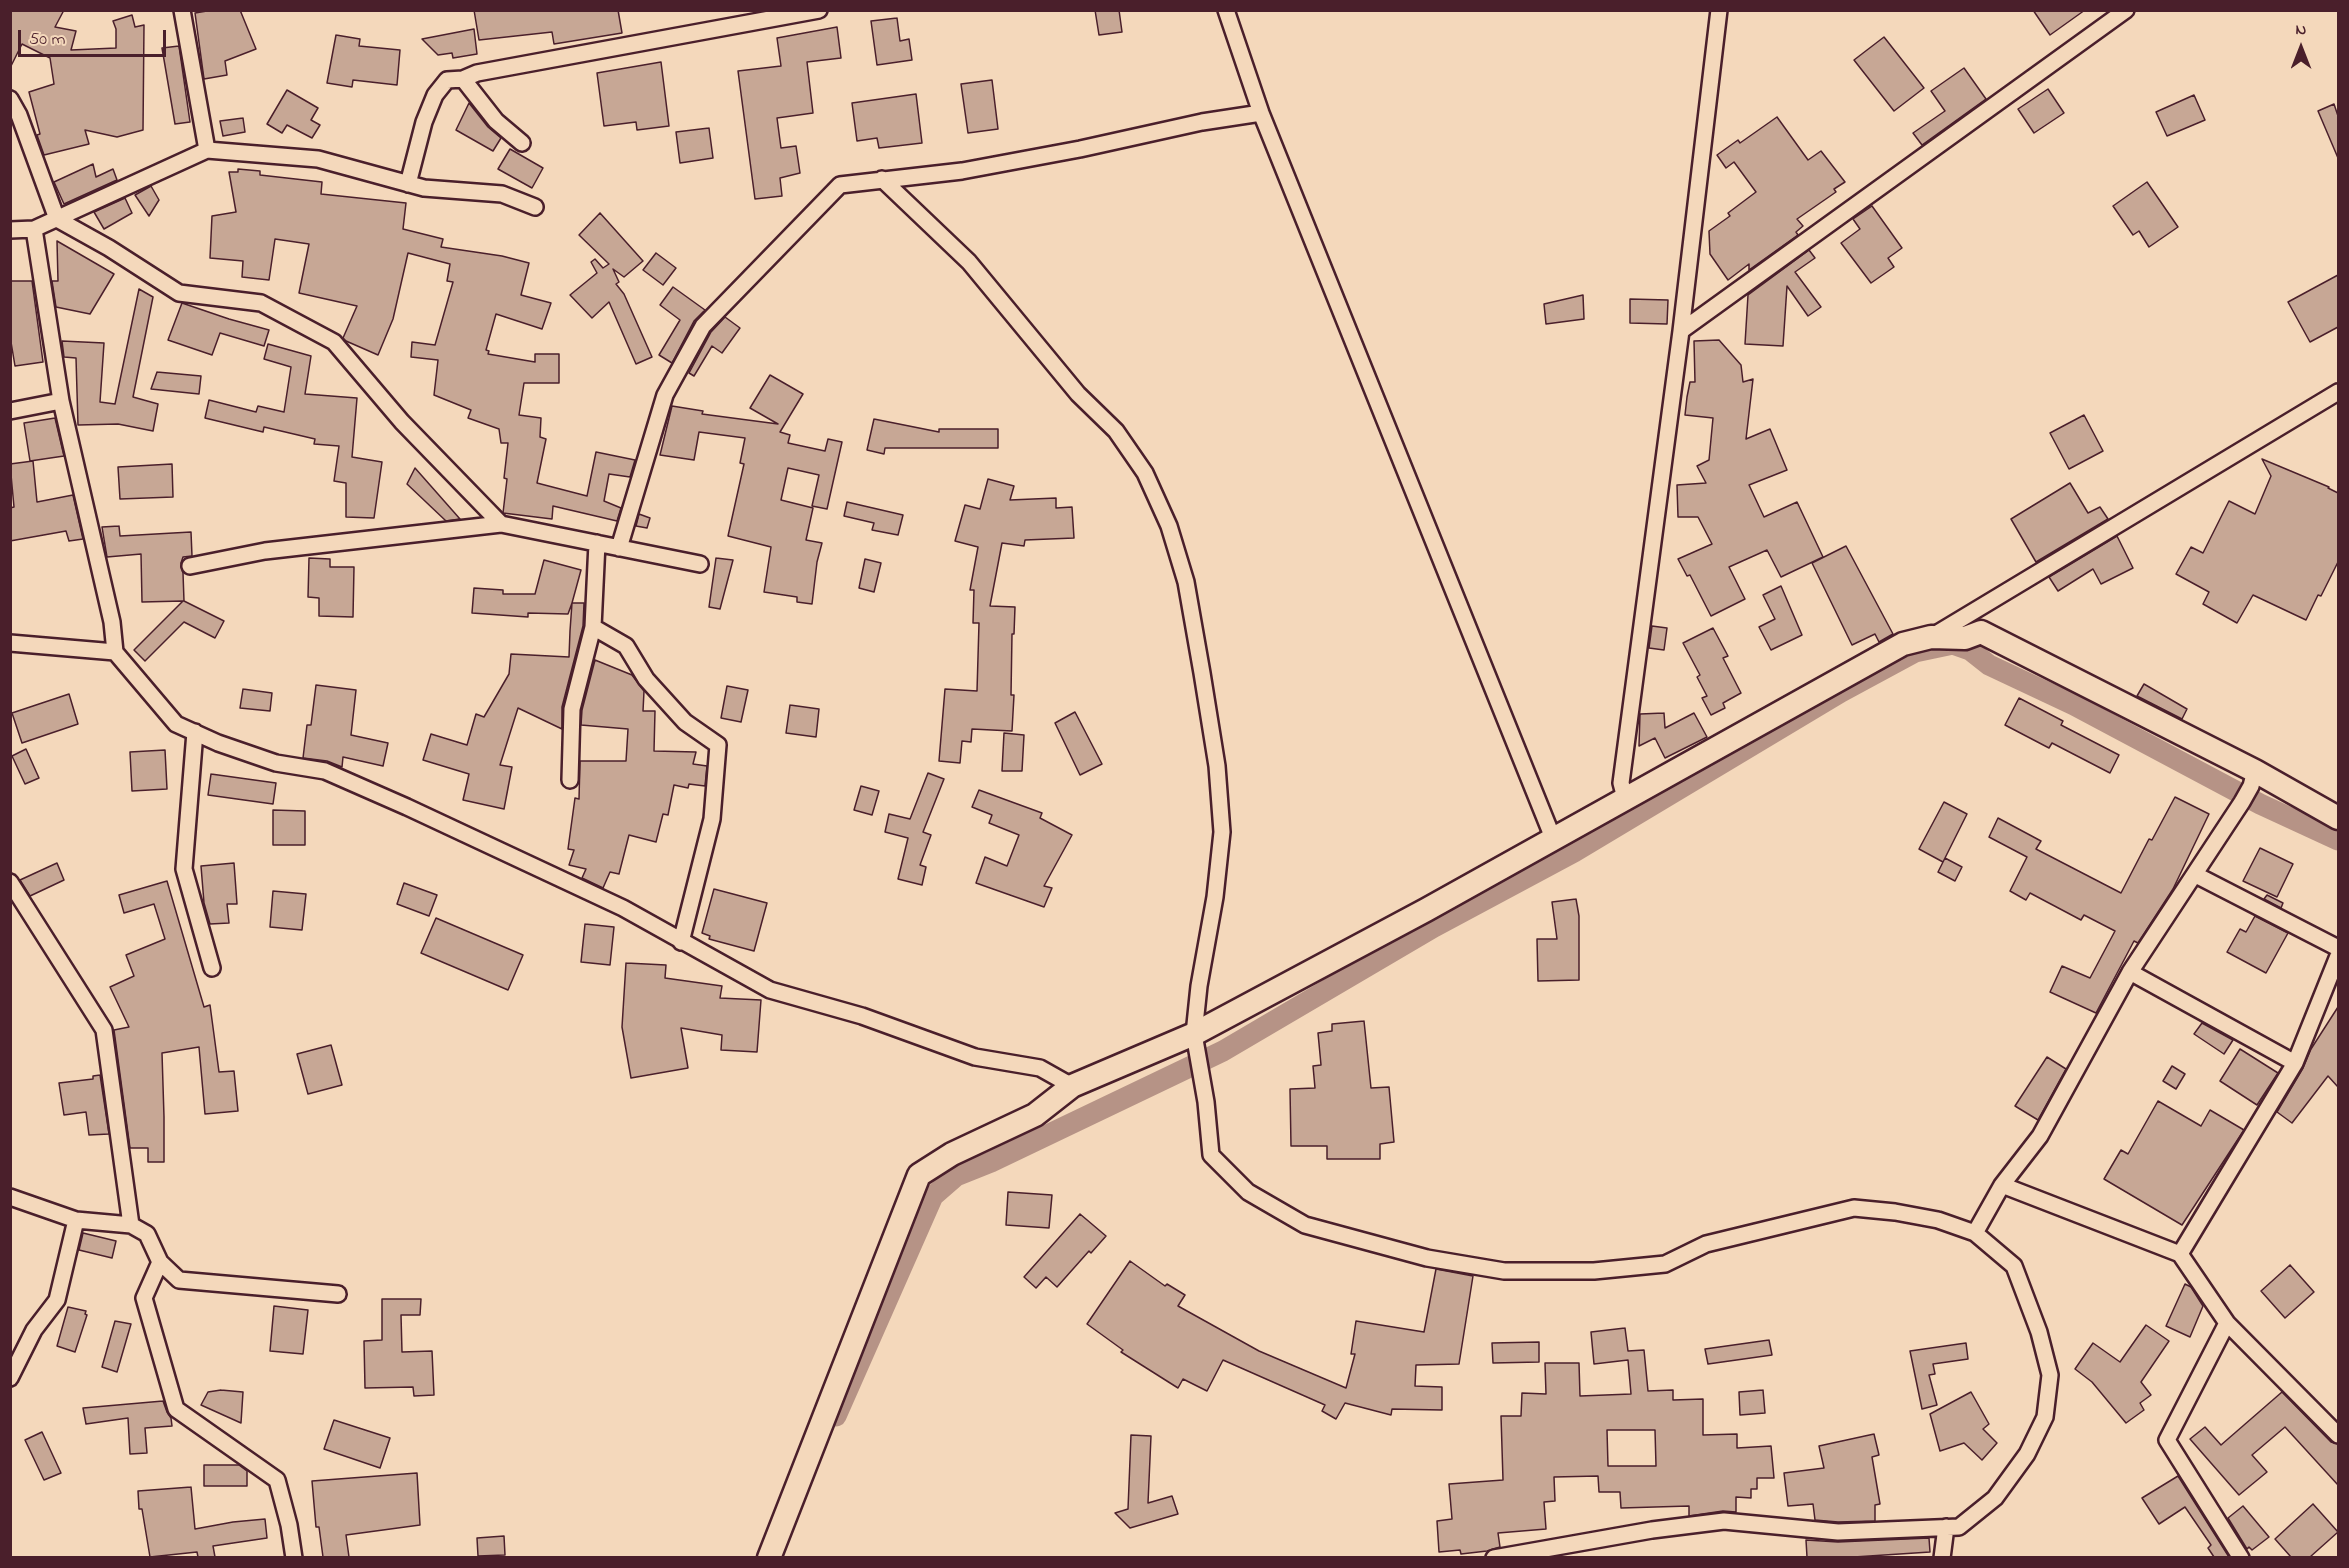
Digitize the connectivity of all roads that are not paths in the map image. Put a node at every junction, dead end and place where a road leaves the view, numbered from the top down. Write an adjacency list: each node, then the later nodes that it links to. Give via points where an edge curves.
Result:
1 (182, 10): 10 (street)
2 (819, 10): 6 (street, via 477,73)
3 (1226, 10): 8 (street)
4 (1719, 10): 17 (street)
5 (2126, 10): 17 (street)
6 (463, 79): 9 (street, via 496,121); 12 (street, via 447,80 435,94)
7 (10, 99): 14 (street)
8 (1261, 113): 11 (street, via 962,171); 35 (street)
9 (522, 143)
10 (207, 150): 12 (street, via 318,159); 14 (street)
11 (882, 179): 23 (street, via 840,184 703,326 665,395); 43 (street, via 969,262 1078,393 1116,430 1145,473 1169,526 1186,582 1202,673 1217,766 1222,832)
12 (408, 183): 13 (street, via 424,188 502,194)
13 (535, 207)
14 (57, 219): 16 (street); 21 (street, via 179,293 261,303 334,342 402,422)
15 (10, 230): 16 (street)
16 (33, 230): 19 (street)
17 (1681, 331): 33 (street, via 1621,783)
18 (2338, 392): 27 (street)
19 (61, 401): 20 (street); 29 (street, via 112,622)
20 (10, 411)
21 (501, 524): 22 (street); 25 (street, via 265,551)
22 (597, 543): 23 (street); 26 (street)
23 (619, 548): 24 (street)
24 (700, 564)
25 (190, 566)
26 (593, 627): 32 (street, via 572,709); 38 (street, via 626,646 646,679 686,722 718,745 712,819)
27 (1931, 637): 31 (street, via 1965,638 1981,632); 33 (street, via 1903,644)
28 (10, 644): 29 (street)
29 (115, 652): 30 (street, via 176,724)
30 (195, 732): 38 (street, via 276,763 325,771 623,908); 41 (street, via 184,869)
31 (2253, 778): 34 (street); 36 (street)
32 (570, 780)
33 (1625, 798): 35 (street)
34 (2336, 810)
35 (1553, 838): 43 (street)
36 (2196, 875): 39 (street); 42 (street)
37 (10, 882): 49 (street, via 104,1030)
38 (681, 942): 45 (street, via 770,990 862,1016 975,1057 1040,1068)
39 (2338, 948)
40 (2338, 956): 44 (street)
41 (212, 968)
42 (2130, 972): 44 (street); 46 (street, via 2040,1136)
43 (1194, 1034): 45 (street); 50 (street, via 1211,1155 1248,1192 1305,1225 1427,1258 1504,1270 1594,1271 1665,1264 1706,1244 1854,1208 1938,1220)
44 (2295, 1064): 51 (street)
45 (1072, 1086): 59 (street, via 1035,1115 952,1154 919,1175)
46 (2002, 1185): 50 (street); 51 (street)
47 (10, 1197): 48 (street)
48 (76, 1220): 49 (street); 55 (street, via 57,1300 34,1330)
49 (131, 1225): 52 (street, via 147,1234)
50 (1975, 1233): 57 (street, via 2014,1266 2039,1332 2050,1375 2045,1417 2027,1454 1995,1498 1959,1527)
51 (2180, 1254): 54 (street)
52 (160, 1262): 53 (street, via 179,1280); 58 (street, via 144,1298 176,1409 278,1479)
53 (338, 1294)
54 (2227, 1323): 56 (street); 62 (street, via 2167,1440)
55 (10, 1378)
56 (2338, 1435)
57 (1946, 1527): 60 (street, via 1839,1532 1724,1521); 61 (street)
58 (294, 1557)
59 (768, 1557)
60 (1494, 1557)
61 (1942, 1557)
62 (2241, 1557)

